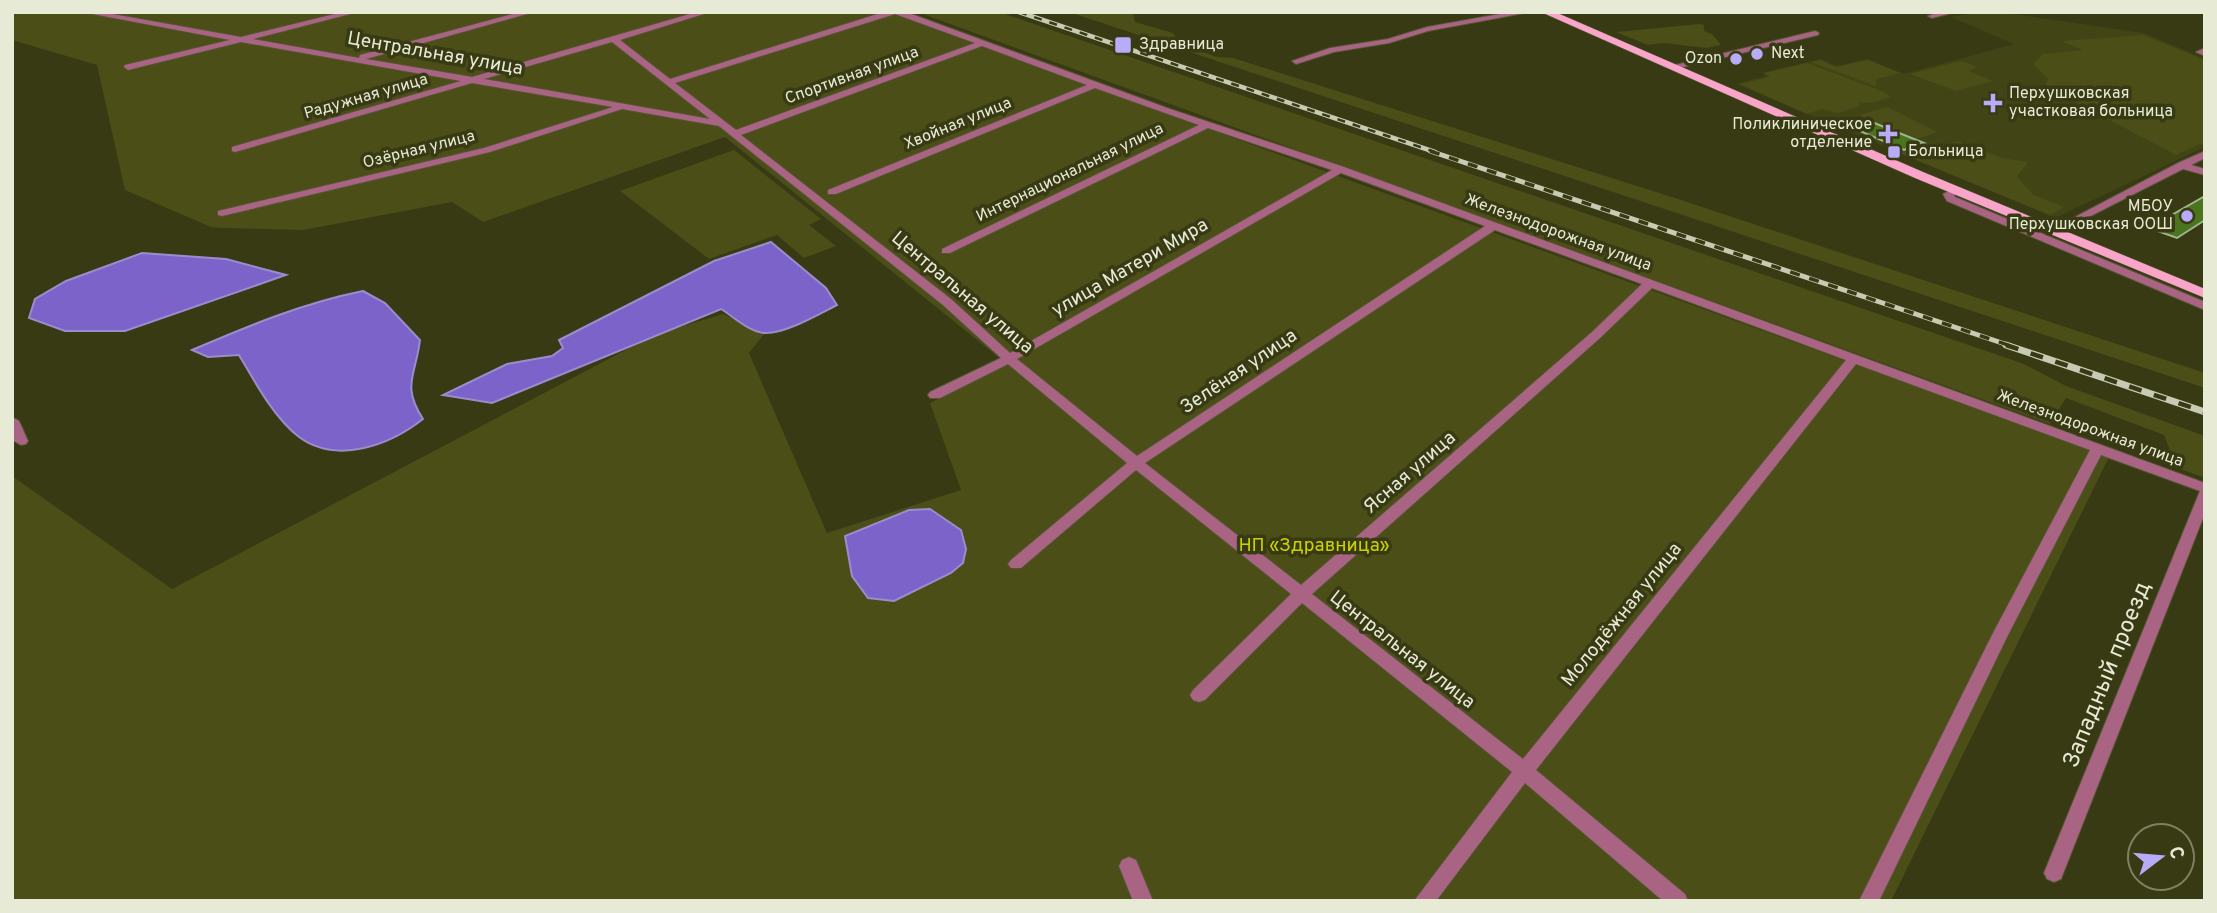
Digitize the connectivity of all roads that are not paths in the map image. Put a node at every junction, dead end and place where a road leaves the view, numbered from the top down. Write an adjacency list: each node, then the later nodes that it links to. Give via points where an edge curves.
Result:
1 (86, 12): 12 (street, Центральная улица)
2 (143, 12): 12 (street)
3 (354, 12): 14 (street)
4 (530, 12): 17 (street)
5 (706, 12): 15 (street, Радужная улица)
6 (896, 12): 16 (street, Железнодорожная улица); 22 (street)
7 (1526, 12): 18 (street, via 1427,29)
8 (1546, 12): 34 (main road)
9 (1557, 12): 19 (main road)
10 (1952, 12): 11 (street)
11 (1932, 16)
12 (118, 18): 14 (street, Центральная улица)
13 (1815, 33): 19 (street)
14 (247, 39): 17 (street, Центральная улица); 20 (street)
15 (614, 39): 21 (street, Радужная улица); 22 (street)
16 (986, 46): 23 (street, Железнодорожная улица); 27 (street, Спортивная улица); 28 (street)
17 (357, 59): 21 (street, Центральная улица)
18 (1296, 61)
19 (1679, 65): 38 (main road)
20 (128, 67)
21 (474, 80): 24 (street, Центральная улица); 29 (street, Радужная улица)
22 (669, 82): 25 (street)
23 (1096, 84): 26 (street, Железнодорожная улица); 35 (street, Хвойная улица)
24 (621, 108): 25 (street, Центральная улица); 36 (street, Озёрная улица, via 487,150)
25 (722, 124): 27 (street, Центральная улица)
26 (1208, 124): 32 (street, Железнодорожная улица); 39 (street, Интернациональная улица)
27 (734, 134): 45 (street, Центральная улица, via 947,302)
28 (756, 134)
29 (235, 149)
30 (2205, 154): 31 (street)
31 (2181, 165): 33 (street); 38 (street)
32 (1340, 169): 37 (street, Железнодорожная улица); 45 (street, улица Матери Мира)
33 (2205, 172)
34 (1956, 191): 42 (main road); 43 (street, via 1948,194 1951,199)
35 (832, 192)
36 (222, 213)
37 (1493, 226): 40 (street, Железнодорожная улица); 50 (street, Зелёная улица)
38 (2061, 227): 41 (main road)
39 (946, 251)
40 (1650, 283): 44 (street, Железнодорожная улица); 54 (street, Ясная улица)
41 (2205, 285)
42 (2205, 294)
43 (2205, 306)
44 (1854, 358): 49 (street, Железнодорожная улица); 56 (street, Молодёжная улица)
45 (1009, 359): 46 (street, улица Матери Мира); 50 (street, Центральная улица)
46 (935, 395)
47 (12, 421): 48 (street)
48 (21, 441)
49 (2098, 448): 51 (street, Железнодорожная улица); 62 (street)
50 (1136, 463): 53 (street, Зелёная улица); 54 (street, Центральная улица)
51 (2205, 488)
52 (2205, 494): 58 (street, Западный проезд)
53 (1016, 564)
54 (1301, 594): 55 (street, Ясная улица); 56 (street, Центральная улица)
55 (1199, 695)
56 (1524, 771): 60 (street, Молодёжная улица); 61 (street, Центральная улица)
57 (1129, 866): 59 (street)
58 (2054, 873)
59 (1143, 901)
60 (1424, 901)
61 (1678, 901)
62 (1869, 901)

